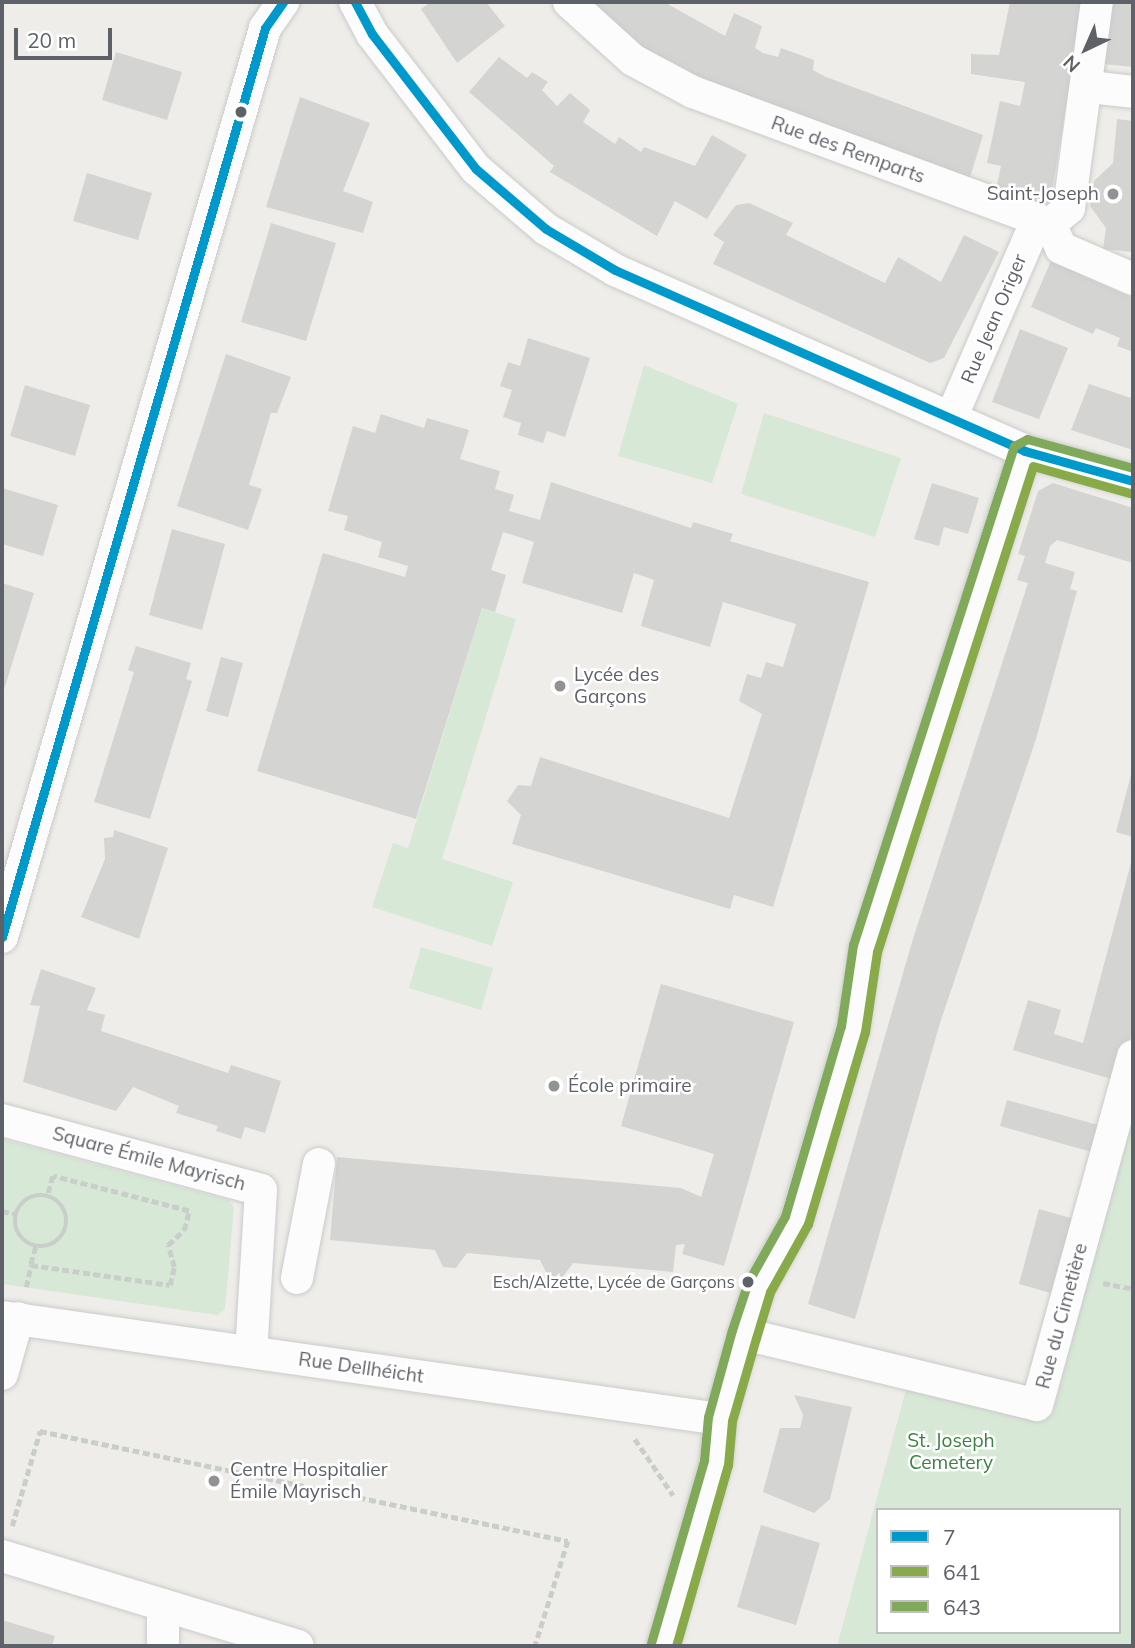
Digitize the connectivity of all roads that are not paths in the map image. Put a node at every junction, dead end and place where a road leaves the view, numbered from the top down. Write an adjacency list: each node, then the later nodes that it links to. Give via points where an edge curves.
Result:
1 (283, 2): 12 (street, via 265,28)
2 (355, 2): 9 (street, via 372,34 475,169 546,229 615,270)
3 (569, 2): 7 (street, Rue des Remparts, via 633,60 693,92)
4 (1097, 2): 5 (street, Rue Jean Origer)
5 (1090, 87): 6 (street); 7 (street, Rue Jean Origer, via 1069,208)
6 (1133, 92)
7 (1044, 222): 8 (street, via 1061,248); 9 (street, Rue Jean Origer)
8 (1133, 279)
9 (951, 418): 10 (street)
10 (1025, 451): 11 (street); 18 (street, via 865,949 853,1029 796,1221 758,1287)
11 (1133, 481)
12 (2, 937)
13 (1133, 1056): 18 (street, Rue du Cimetière, via 1037,1405)
14 (2, 1120): 19 (street, Square Émile Mayrisch, via 261,1190)
15 (319, 1164): 16 (street)
16 (297, 1278)
17 (10, 1318): 19 (street, Rue Dellhéicht); 20 (street)
18 (744, 1334): 21 (street)
19 (251, 1352): 21 (street, Rue Dellhéicht)
20 (2, 1374)
21 (720, 1419): 26 (street, via 704,1503)
22 (2, 1556): 23 (street)
23 (163, 1605): 24 (street); 25 (street)
24 (163, 1646)
25 (298, 1646)
26 (663, 1646)

